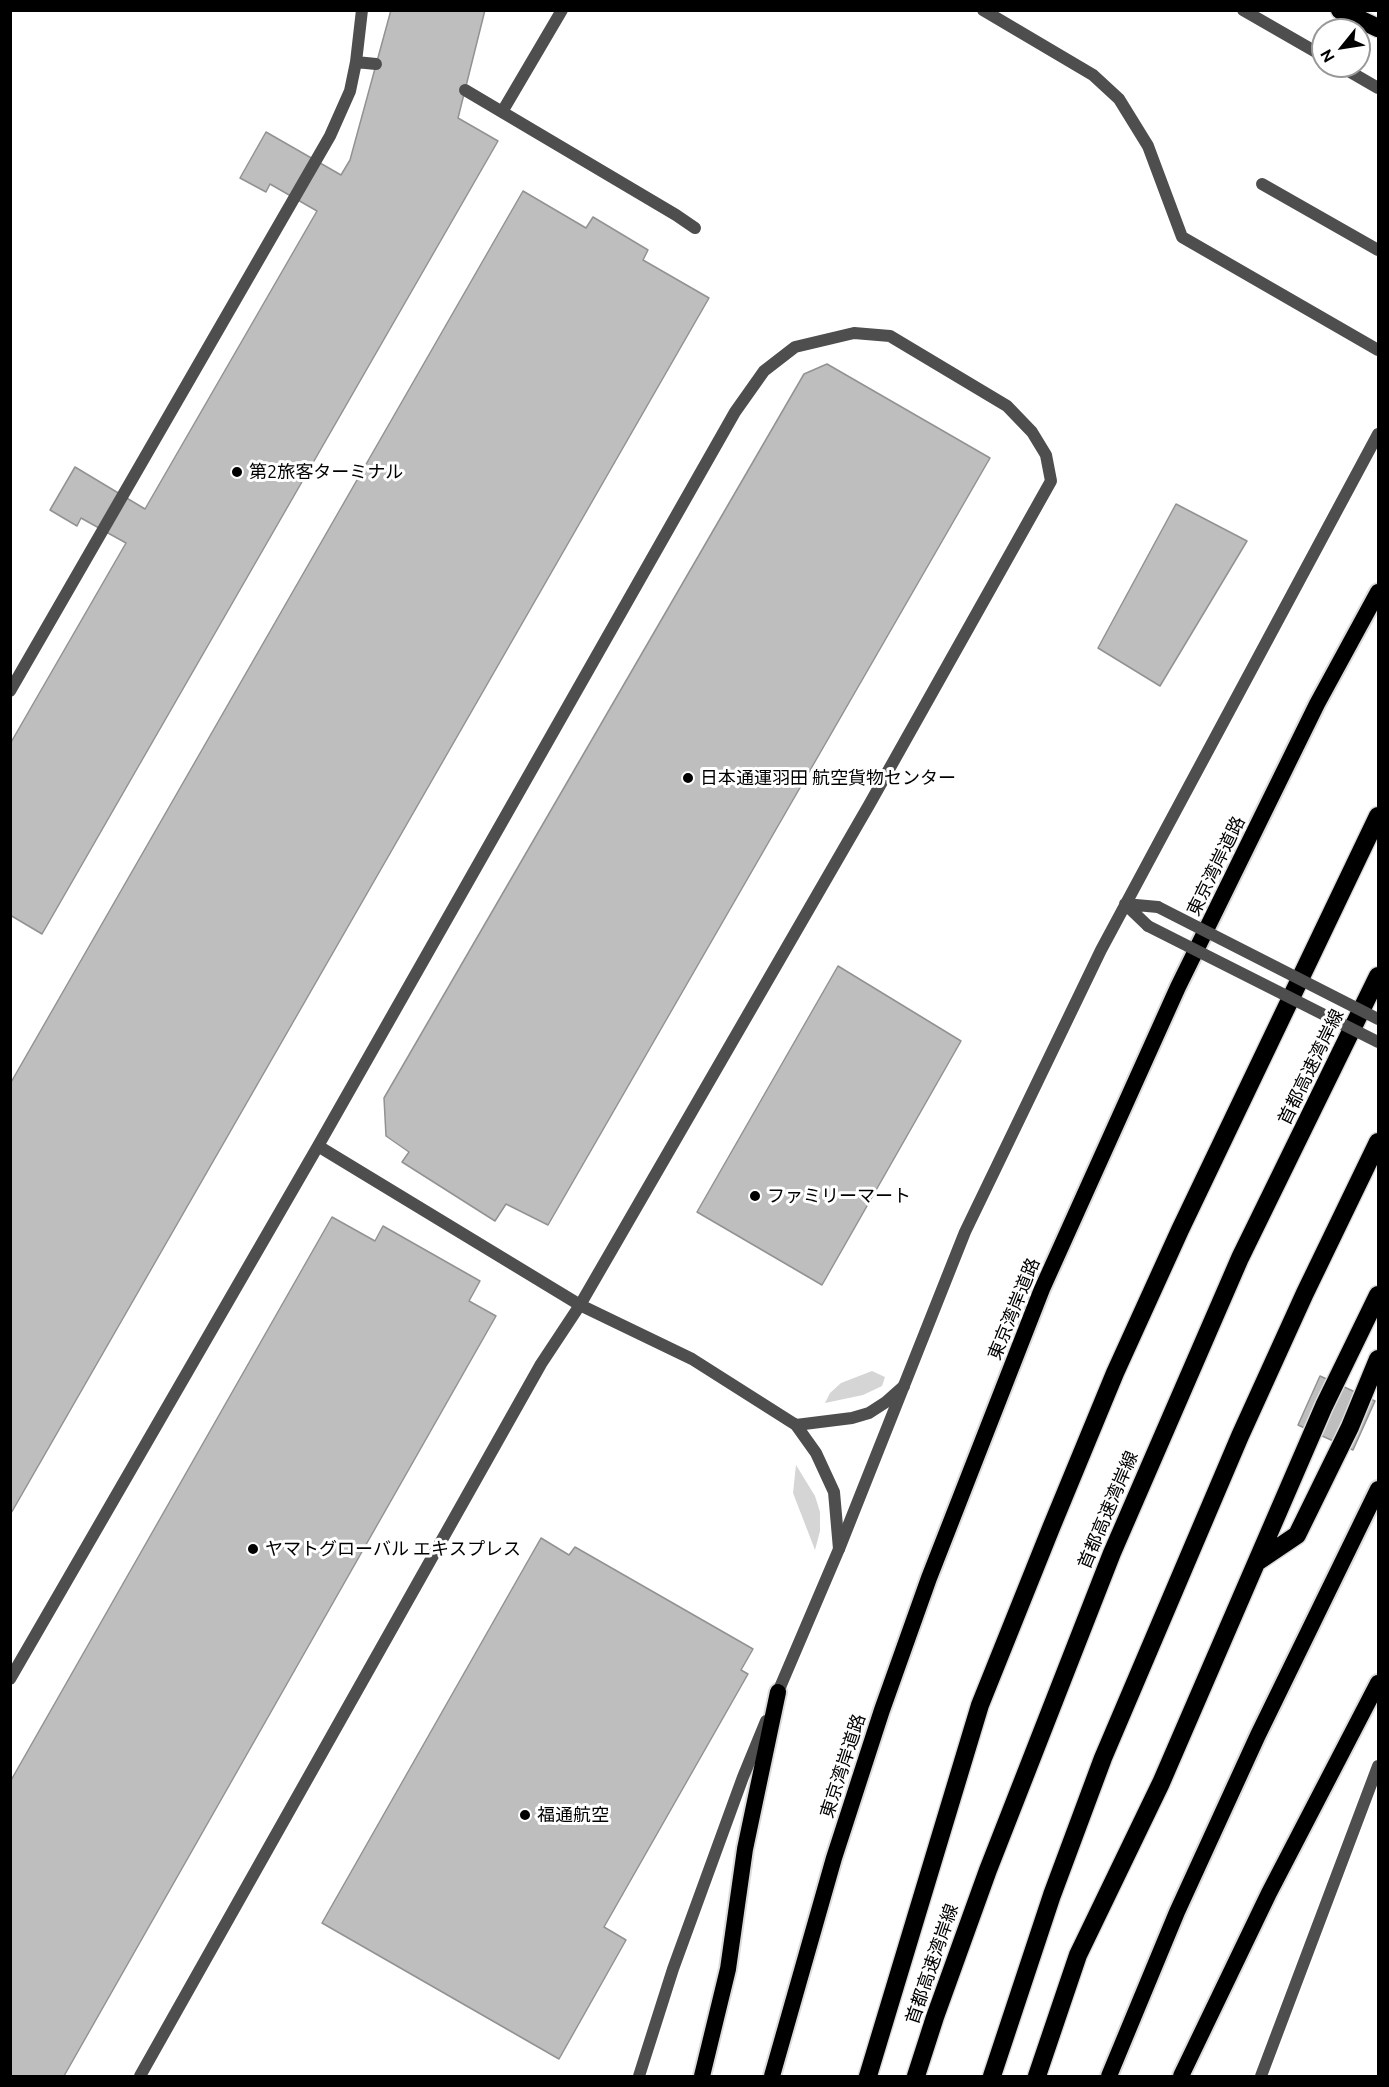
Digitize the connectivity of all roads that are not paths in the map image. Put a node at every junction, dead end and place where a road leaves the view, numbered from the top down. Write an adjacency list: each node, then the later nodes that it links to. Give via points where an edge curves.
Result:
1 (562, 10): 13 (street)
2 (983, 10): 17 (street, via 1093,75 1119,99 1148,146 1182,237)
3 (1243, 10): 7 (street)
4 (1340, 10): 6 (highway)
5 (359, 11): 8 (street)
6 (1378, 28)
7 (1311, 49)
8 (356, 62): 9 (street); 20 (street, via 350,91 330,136)
9 (376, 64)
10 (1361, 78): 11 (street)
11 (1378, 88)
12 (465, 90): 13 (street)
13 (502, 112): 15 (street)
14 (1262, 184): 16 (street)
15 (695, 228)
16 (1378, 250)
17 (1378, 350)
18 (1378, 434): 22 (street)
19 (1378, 592): 43 (highway, 東京湾岸道路, via 1317,704 1178,987 1042,1289 886,1699 834,1858)
20 (10, 691)
21 (1378, 816): 44 (highway, via 1180,1230 1051,1528 980,1705)
22 (1125, 904): 24 (street, bridge, via 1158,907); 25 (street, bridge, via 1148,926); 31 (street, via 965,1232)
23 (1378, 976): 45 (highway, 首都高速湾岸線, via 1240,1258 1112,1552 987,1870)
24 (1378, 1019)
25 (1378, 1042)
26 (1378, 1142): 46 (highway, via 1240,1436 1103,1758 1052,1895)
27 (318, 1146): 29 (street); 29 (street, via 735,412 764,371 795,347 854,333 890,336 1007,406 1032,432 1046,455 1052,481); 36 (street)
28 (1378, 1294): 35 (highway, via 1324,1406)
29 (580, 1305): 32 (street, via 692,1359); 40 (street, via 541,1364)
30 (1378, 1359): 35 (highway, via 1297,1535)
31 (906, 1385): 32 (street, via 869,1413); 34 (street)
32 (796, 1425): 34 (street, via 816,1453 834,1492)
33 (1378, 1490): 48 (highway, via 1253,1745 1177,1912)
34 (839, 1549): 38 (street)
35 (1257, 1562): 47 (highway, via 1161,1783 1078,1955)
36 (10, 1678)
37 (1378, 1683): 49 (highway, via 1269,1893)
38 (778, 1692): 41 (street, via 676,1958); 42 (highway, via 745,1849 728,1969)
39 (1378, 1766): 50 (street)
40 (141, 2076)
41 (639, 2076)
42 (702, 2076)
43 (772, 2076)
44 (868, 2076)
45 (916, 2076)
46 (992, 2076)
47 (1037, 2076)
48 (1109, 2076)
49 (1181, 2076)
50 (1261, 2076)

